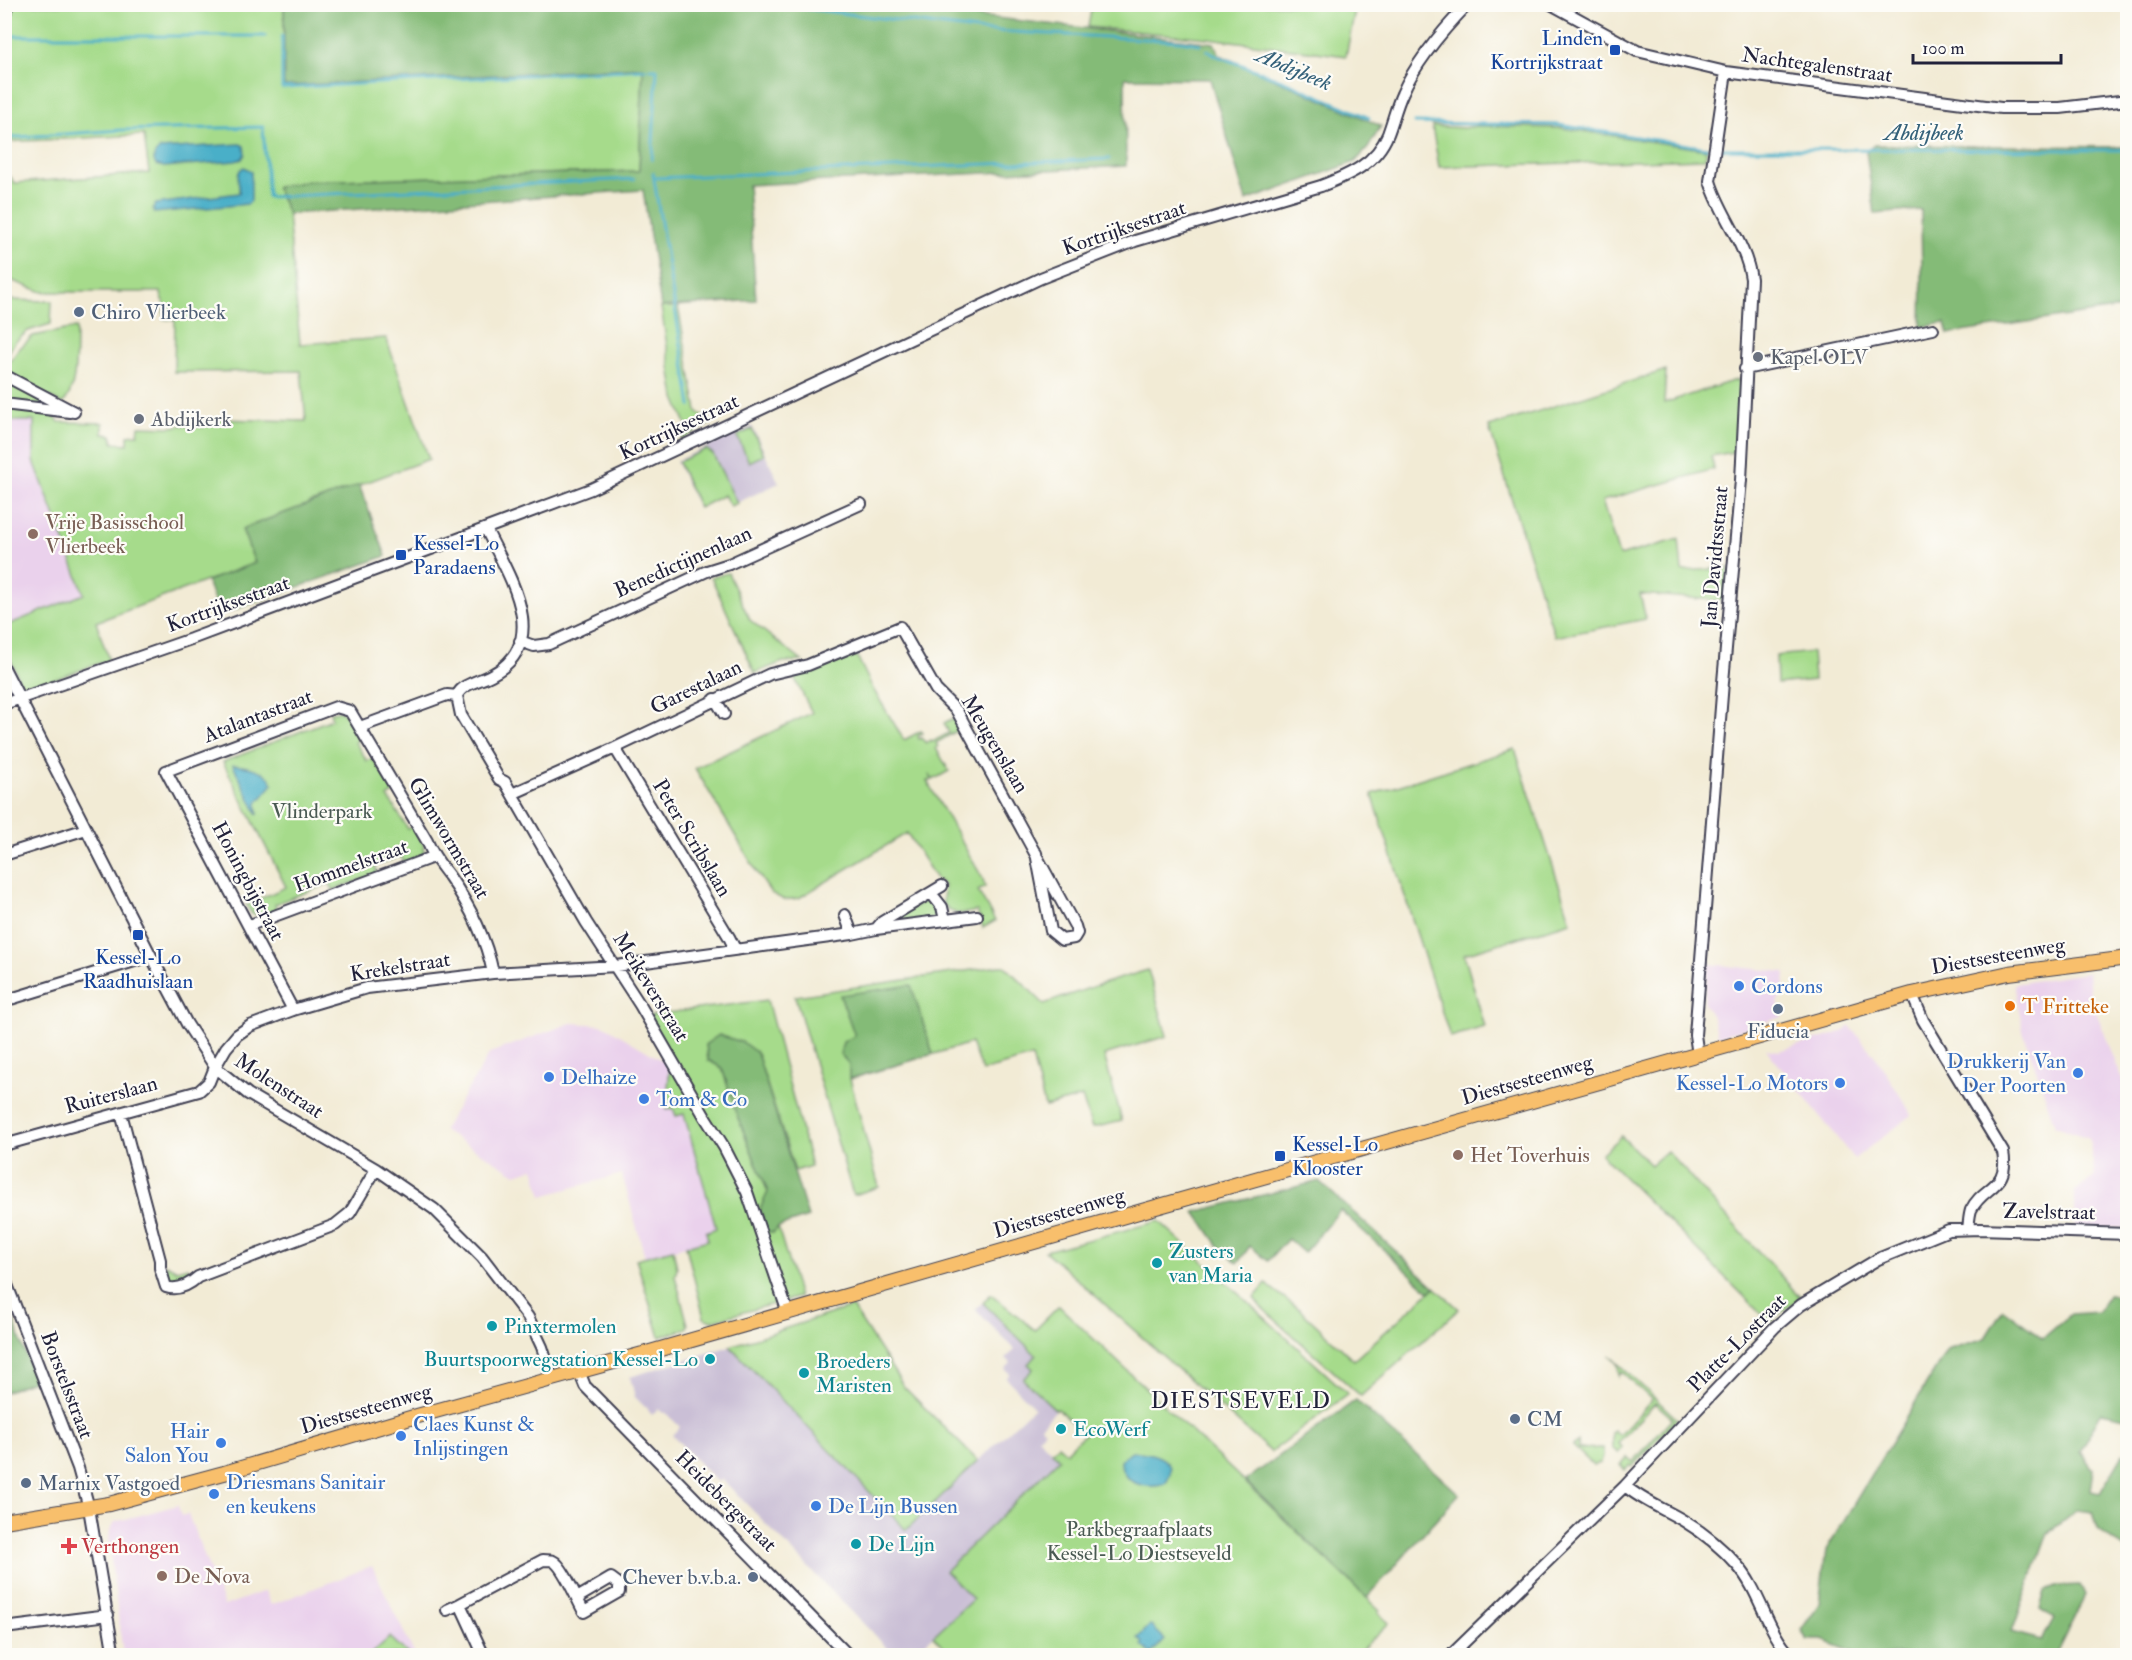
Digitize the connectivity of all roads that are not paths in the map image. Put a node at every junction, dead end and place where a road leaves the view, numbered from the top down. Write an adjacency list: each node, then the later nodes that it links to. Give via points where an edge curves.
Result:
1 (8, 4): 4 (street)
2 (1468, 4): 12 (street, Kortrijksestraat, via 1415,70 1387,136 1362,168 1321,186 1135,241 1069,267 601,485)
3 (1551, 4): 5 (street, Nachtegalenstraat, via 1637,51)
4 (4, 17)
5 (1726, 72): 6 (street, Nachtegalenstraat, via 2001,108 2060,108); 8 (street, Jan Davidtsstraat, via 1710,181 1749,265)
6 (2127, 100)
7 (1933, 329): 8 (street)
8 (1746, 369): 47 (street, Jan Davidtsstraat, via 1741,480 1695,1035)
9 (4, 375): 10 (street, via 74,412)
10 (4, 404)
11 (861, 504): 14 (street, Benedictijnenlaan, via 549,644 534,646)
12 (486, 529): 14 (street, via 521,606); 17 (street, Kortrijksestraat)
13 (900, 627): 18 (street, Garestalaan, via 808,665 770,674); 26 (street, Meugenslaan, via 936,690 957,711)
14 (520, 641): 16 (street, via 512,657 497,671 460,689)
15 (4, 668): 17 (street, Molenstraat)
16 (457, 696): 21 (street, via 447,695); 24 (street, Meikeverstraat, via 461,715)
17 (19, 699): 19 (street, Kortrijksestraat); 25 (street, Molenstraat)
18 (715, 699): 20 (street); 22 (street, Garestalaan)
19 (4, 704)
20 (724, 714)
21 (360, 728): 23 (street, Atalantastraat, via 350,711 336,707); 28 (street, Glimwormstraat, via 428,841)
22 (615, 748): 24 (street, Garestalaan); 39 (street, Peter Scribslaan)
23 (166, 771): 36 (street, Honingbijstraat)
24 (512, 794): 42 (street, Meikeverstraat)
25 (86, 829): 27 (street); 40 (street, Molenstraat)
26 (1036, 853): 31 (street, Meugenslaan); 32 (street, Meugenslaan)
27 (4, 855)
28 (433, 857): 36 (street, Hommelstraat); 43 (street, Glimwormstraat, via 450,877 481,931)
29 (942, 886): 30 (street)
30 (931, 893): 35 (street); 37 (street)
31 (1066, 908): 32 (street); 32 (street, Meugenslaan, via 1076,928 1074,938 1062,940 1052,933)
32 (1047, 913)
33 (845, 915): 38 (street)
34 (977, 916): 35 (street, Krekelstraat)
35 (945, 920): 37 (street, Krekelstraat)
36 (250, 925): 46 (street, Honingbijstraat)
37 (876, 929): 38 (street, Krekelstraat)
38 (852, 934): 39 (street, Krekelstraat)
39 (735, 949): 42 (street, Krekelstraat)
40 (151, 956): 45 (street); 48 (street, Molenstraat)
41 (2127, 958): 44 (main road, Diestsesteenweg, via 1989,977)
42 (616, 966): 43 (street, Krekelstraat); 55 (street, Meikeverstraat, via 724,1146 747,1192)
43 (493, 973): 46 (street, Krekelstraat, via 367,988)
44 (1912, 993): 47 (main road, Diestsesteenweg); 52 (street, via 1923,1020 2003,1152 2006,1164 2002,1177 1972,1208)
45 (4, 1001)
46 (293, 1010): 48 (street, Krekelstraat, via 237,1035)
47 (1698, 1054): 55 (main road, Diestsesteenweg)
48 (214, 1067): 49 (street, Ruiterslaan, via 209,1082 199,1091); 51 (street, Molenstraat, via 248,1094)
49 (121, 1113): 50 (street, Ruiterslaan); 51 (street, via 166,1287 173,1290 335,1225 350,1213)
50 (4, 1144)
51 (376, 1169): 57 (street, Molenstraat, via 434,1209 499,1277 535,1330)
52 (1968, 1229): 53 (street, Zavelstraat); 58 (street, Platte-Lostraat, via 1949,1230 1878,1258 1801,1305 1775,1327)
53 (2127, 1234)
54 (4, 1277): 59 (street, Borstelsstraat, via 78,1468)
55 (789, 1312): 56 (main road, Diestsesteenweg)
56 (579, 1371): 57 (main road, Diestsesteenweg); 68 (street, Heidebergstraat, via 585,1386)
57 (552, 1378): 59 (main road, Diestsesteenweg)
58 (1625, 1486): 69 (street, Platte-Lostraat); 70 (street, via 1714,1542 1756,1593 1766,1618)
59 (89, 1508): 60 (main road, Diestsesteenweg); 64 (street, Borstelsstraat)
60 (4, 1521)
61 (577, 1598): 62 (street, via 559,1565 543,1560)
62 (460, 1604): 63 (street); 67 (street)
63 (447, 1610)
64 (108, 1615): 65 (street); 66 (street, Borstelsstraat)
65 (4, 1628)
66 (114, 1656)
67 (484, 1656)
68 (849, 1656)
69 (1450, 1656)
70 (1791, 1656)

